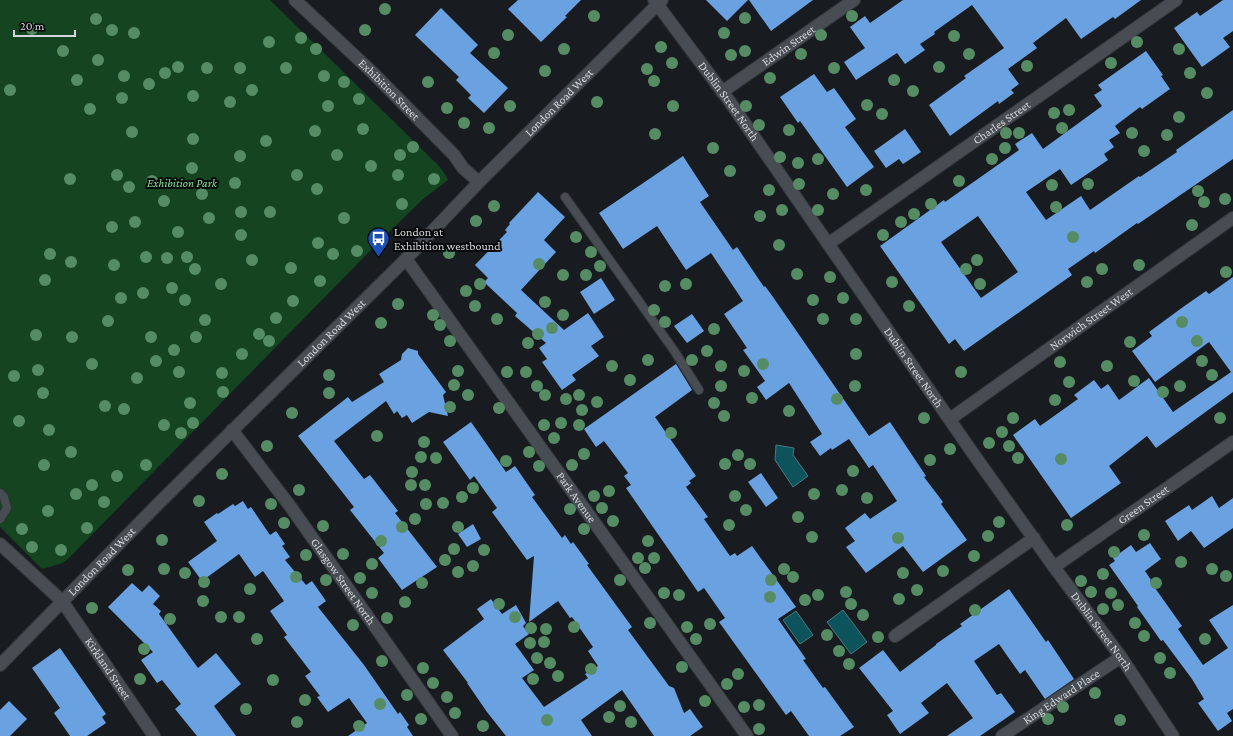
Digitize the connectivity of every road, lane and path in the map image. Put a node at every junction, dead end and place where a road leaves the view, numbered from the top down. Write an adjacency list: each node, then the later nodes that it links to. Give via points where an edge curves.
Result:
1 (295, 0): 6 (street, Exhibition Street, via 372,72)
2 (854, 0): 5 (street, Edwin Street)
3 (1176, 0): 9 (street, Charles Street)
4 (658, 1): 5 (street, Dublin Street North); 6 (street, London Road West)
5 (722, 92): 9 (street, Dublin Street North)
6 (479, 182): 10 (street, London Road West)
7 (565, 197): 11 (lane)
8 (1233, 218): 12 (street, Norwich Street West)
9 (828, 244): 12 (street, Dublin Street North)
10 (406, 259): 13 (street, London Road West); 26 (street, Park Avenue)
11 (699, 390)
12 (950, 419): 17 (street, Dublin Street North)
13 (232, 430): 20 (street, London Road West); 25 (street, Glasgow Street North, via 290,506)
14 (1233, 442): 19 (street, Green Street)
15 (0, 493): 16 (lane, via 7,508)
16 (0, 519)
17 (1034, 538): 19 (street, Dublin Street North); 21 (street)
18 (0, 544): 20 (street, Kirkland Street)
19 (1054, 568): 22 (street, Dublin Street North)
20 (62, 601): 23 (street, London Road West); 24 (street, Kirkland Street)
21 (895, 636)
22 (1121, 657): 27 (street, King Edward Place); 28 (street, Dublin Street North)
23 (0, 665)
24 (154, 736)
25 (452, 736)
26 (748, 736)
27 (1002, 736)
28 (1173, 736)

